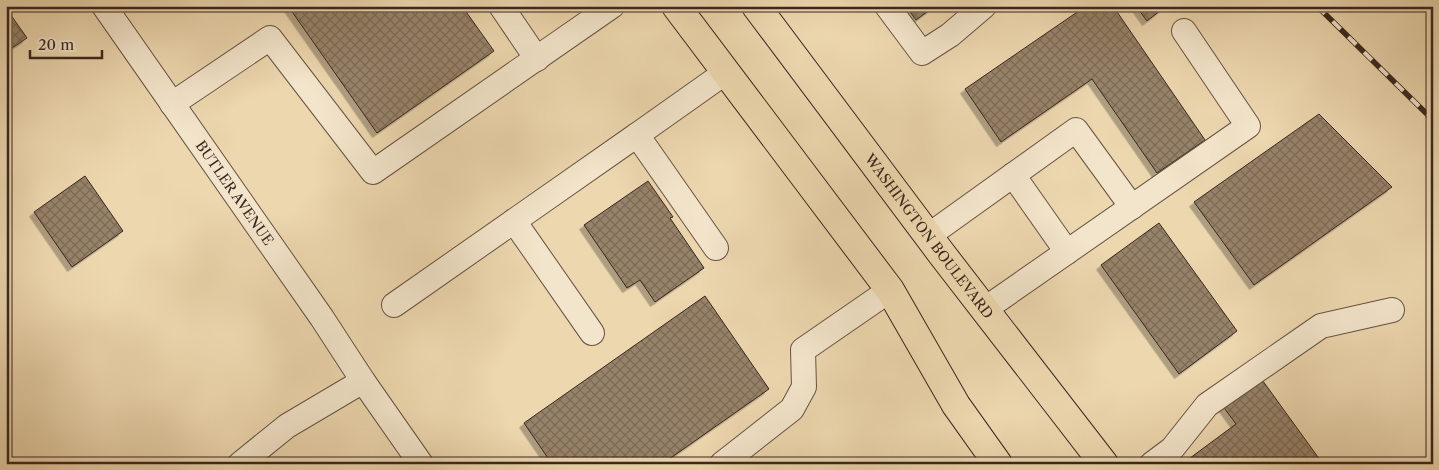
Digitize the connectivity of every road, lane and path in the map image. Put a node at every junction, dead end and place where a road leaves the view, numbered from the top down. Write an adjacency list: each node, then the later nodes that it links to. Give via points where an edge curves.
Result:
1 (104, 6): 11 (street, BUTLER AVENUE)
2 (501, 6): 9 (street)
3 (612, 6): 9 (street)
4 (676, 6): 10 (main road)
5 (756, 6): 16 (main road, WASHINGTON BOULEVARD)
6 (887, 6): 7 (street, via 922,53 950,35)
7 (984, 6)
8 (1184, 31): 14 (street, via 1248,126)
9 (537, 59): 11 (street, via 373,172 270,38)
10 (726, 72): 12 (street); 19 (main road)
11 (172, 104): 24 (street, BUTLER AVENUE)
12 (637, 134): 15 (street); 17 (street)
13 (1013, 175): 14 (street, via 1076,130); 16 (street); 18 (street)
14 (1132, 207): 18 (street)
15 (514, 221): 20 (street); 23 (street)
16 (928, 236): 21 (main road, WASHINGTON BOULEVARD)
17 (716, 248)
18 (1067, 252): 21 (street)
19 (890, 290): 27 (street, via 803,350 804,387 792,409); 28 (main road, via 956,405)
20 (394, 304)
21 (985, 309): 29 (main road, WASHINGTON BOULEVARD)
22 (1392, 310): 30 (street, via 1321,326 1207,405 1172,449)
23 (592, 333)
24 (363, 381): 25 (street, via 287,426); 26 (street, BUTLER AVENUE)
25 (240, 464)
26 (421, 464)
27 (722, 464)
28 (998, 464)
29 (1104, 464)
30 (1152, 464)

